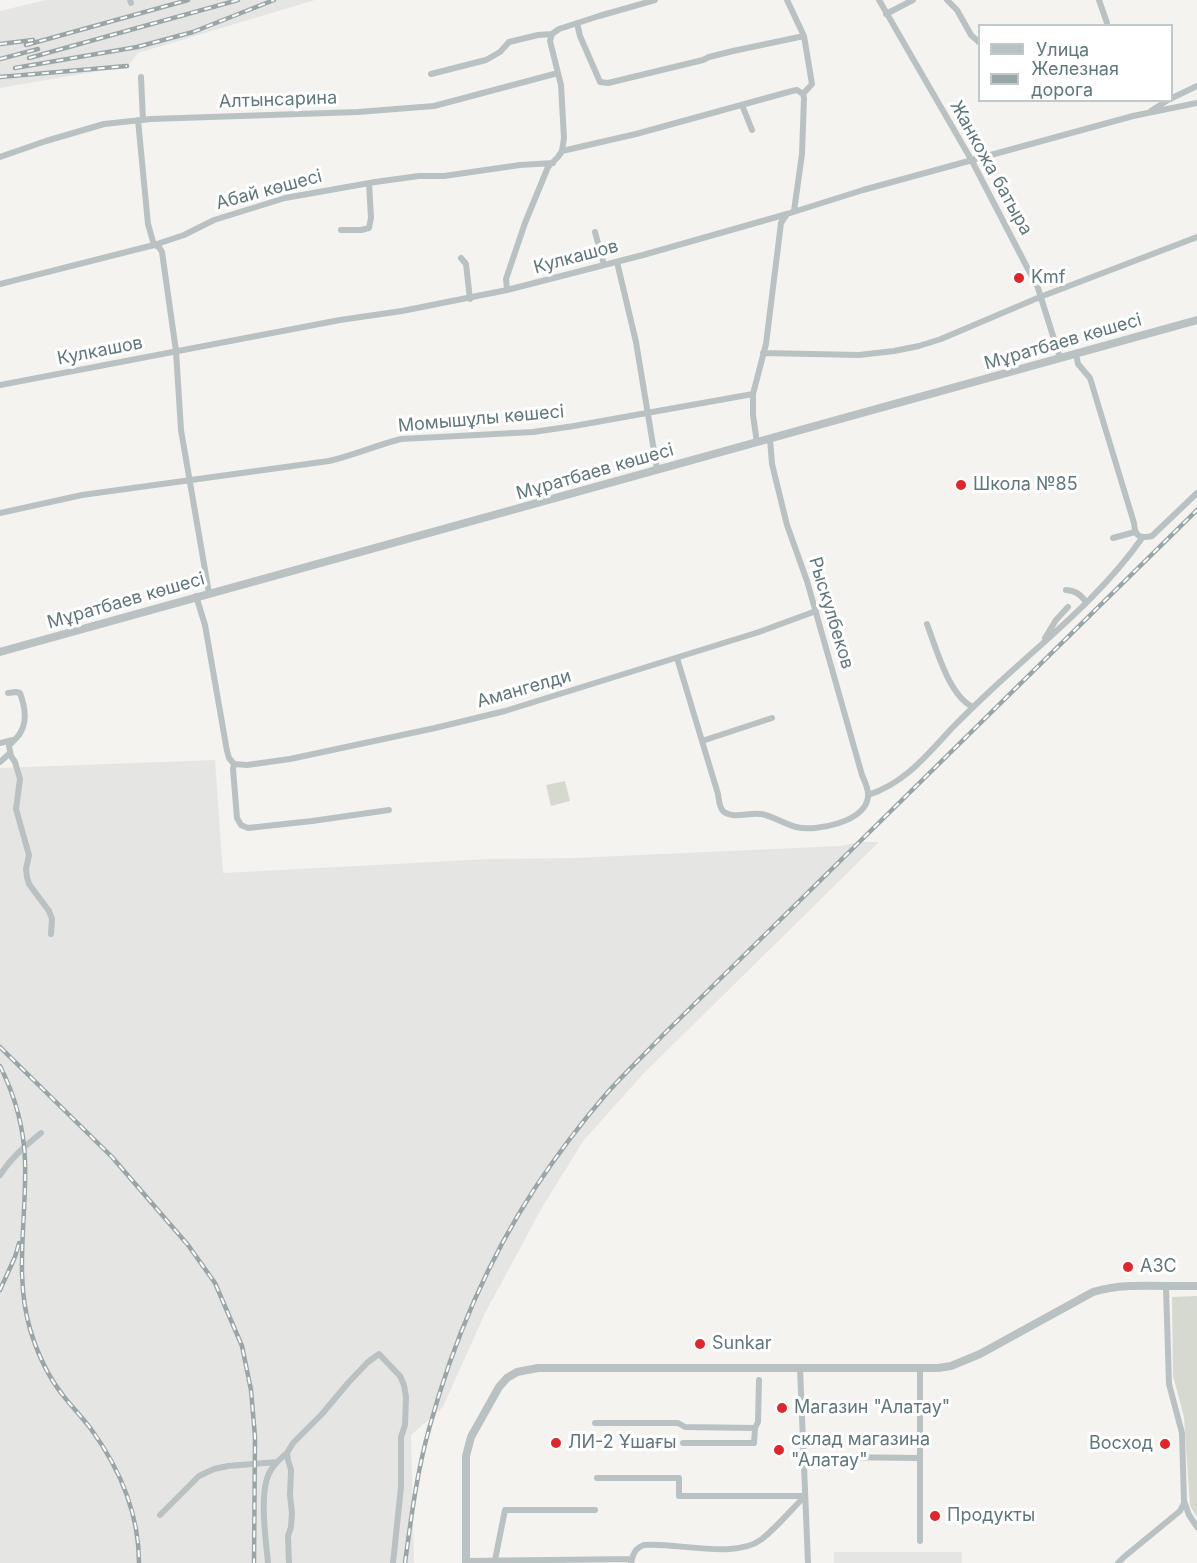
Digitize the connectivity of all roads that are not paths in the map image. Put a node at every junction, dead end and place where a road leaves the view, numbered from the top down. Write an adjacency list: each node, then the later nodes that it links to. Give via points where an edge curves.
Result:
1 (655, 0): 8 (street)
2 (787, 0): 11 (street)
3 (879, 0): 7 (street, Жанкожа батыра)
4 (914, 0): 7 (street)
5 (947, 0): 12 (street)
6 (1099, 0): 9 (street)
7 (886, 14): 27 (street, Жанкожа батыра)
8 (577, 23): 10 (street); 11 (street, via 600,82 608,83)
9 (1107, 23)
10 (552, 34): 13 (street, via 550,41); 14 (street, via 509,42 486,60)
11 (804, 36): 17 (street, via 812,84)
12 (978, 41)
13 (558, 73): 23 (street, Алтынсарина, via 434,106); 25 (street)
14 (432, 74)
15 (141, 77): 23 (street)
16 (1197, 86): 18 (street)
17 (803, 94): 21 (street, via 797,90); 30 (street, via 802,154)
18 (1173, 98)
19 (1164, 102): 22 (street, Кулкашов)
20 (1197, 103): 22 (street, Кулкашов)
21 (742, 105): 24 (street); 25 (street)
22 (1148, 112): 27 (street, Кулкашов)
23 (141, 120): 26 (street, Алтынсарина, via 85,128); 34 (street, via 148,224)
24 (752, 130)
25 (562, 151): 28 (street)
26 (0, 156)
27 (972, 161): 30 (street, Кулкашов); 40 (street, Жанкожа батыра)
28 (552, 163): 29 (street, Абай көшесі); 39 (street, via 511,261)
29 (369, 183): 31 (street, via 369,228); 34 (street, Абай көшесі, via 247,208)
30 (790, 213): 36 (street, Кулкашов); 44 (street, via 782,223)
31 (341, 230)
32 (595, 232): 37 (street)
33 (1197, 237): 40 (street)
34 (154, 244): 38 (street, Абай көшесі); 43 (street, via 162,252)
35 (461, 258): 41 (street, via 466,264)
36 (617, 262): 37 (street, Кулкашов); 49 (street)
37 (604, 266): 39 (street, Кулкашов)
38 (0, 284)
39 (507, 291): 41 (street, Кулкашов)
40 (1040, 297): 44 (street, via 919,346 859,355); 46 (street, Жанкожа батыра)
41 (470, 299): 43 (street, Кулкашов)
42 (1197, 320): 45 (street, Мұратбаев көшесі)
43 (176, 351): 47 (street, Кулкашов); 53 (street)
44 (764, 353): 48 (street)
45 (1076, 354): 46 (street, Мұратбаев көшесі); 56 (street, via 1078,364 1090,378)
46 (1060, 358): 50 (street, Мұратбаев көшесі)
47 (0, 385)
48 (753, 394): 49 (street, Момышұлы көшесі); 51 (street)
49 (648, 413): 52 (street); 53 (street, Момышұлы көшесі, via 533,432 401,439 350,456)
50 (770, 439): 51 (street, Мұратбаев көшесі); 64 (street, Рыскулбеков, via 787,525)
51 (757, 443): 52 (street, Мұратбаев көшесі)
52 (657, 469): 60 (street, Мұратбаев көшесі)
53 (189, 480): 55 (street, Момышұлы көшесі, via 82,495); 60 (street)
54 (1197, 493): 58 (street, via 1156,533)
55 (0, 513)
56 (1135, 532): 57 (street); 58 (street)
57 (1113, 538)
58 (1143, 538): 62 (street)
59 (1066, 590): 62 (street, via 1075,591)
60 (209, 593): 61 (street, Мұратбаев көшесі)
61 (196, 596): 67 (street, Мұратбаев көшесі); 77 (street, via 205,625 227,751)
62 (1086, 602): 66 (street)
63 (1068, 607): 66 (street)
64 (816, 611): 68 (street, Амангелди); 78 (street, Рыскулбеков)
65 (927, 624): 70 (street, via 940,662 958,695)
66 (1044, 642): 70 (street)
67 (0, 652)
68 (677, 658): 73 (street); 77 (street, Амангелди, via 505,711 435,728 290,759)
69 (9, 693): 72 (street, via 20,693 26,711 20,733)
70 (973, 707): 78 (street, via 921,762)
71 (772, 718): 73 (street)
72 (13, 740): 74 (street); 75 (street)
73 (702, 741): 78 (street, via 721,808 733,815 763,814 794,826 822,826 853,818 866,804)
74 (0, 743)
75 (10, 753): 76 (street); 80 (street, via 20,779 15,809 29,855 27,877 49,911)
76 (0, 762)
77 (234, 764): 79 (street, via 237,818 248,828)
78 (868, 795)
79 (389, 810)
80 (51, 934)
81 (41, 1133): 82 (street, via 8,1162)
82 (0, 1175)
83 (1197, 1286): 84 (street)
84 (1166, 1287): 85 (street, via 1093,1292 963,1362 939,1368); 97 (street, via 1168,1384 1182,1433)
85 (920, 1367): 86 (street); 93 (street)
86 (800, 1368): 96 (street); 104 (street, via 538,1368 517,1372 499,1386 468,1446)
87 (759, 1380): 89 (street)
88 (595, 1423): 89 (street)
89 (755, 1428): 90 (street, via 754,1443)
90 (683, 1443)
91 (287, 1453): 94 (street); 106 (street, via 292,1513); 107 (street, via 379,1354 400,1377 406,1397)
92 (835, 1458): 93 (street)
93 (920, 1458): 101 (street)
94 (277, 1462): 99 (street, via 214,1469 199,1476); 105 (street, via 269,1472 264,1492)
95 (597, 1478): 96 (street, via 679,1478 679,1496)
96 (805, 1496): 103 (street, via 750,1546 718,1549 644,1545 633,1553); 108 (street)
97 (1184, 1501): 100 (street); 109 (street, via 1180,1511)
98 (595, 1510): 102 (street, via 505,1510)
99 (160, 1515)
100 (1197, 1527)
101 (920, 1541)
102 (495, 1560): 103 (street); 104 (street)
103 (631, 1561)
104 (466, 1562)
105 (268, 1563)
106 (289, 1563)
107 (393, 1563)
108 (808, 1563)
109 (1118, 1563)

